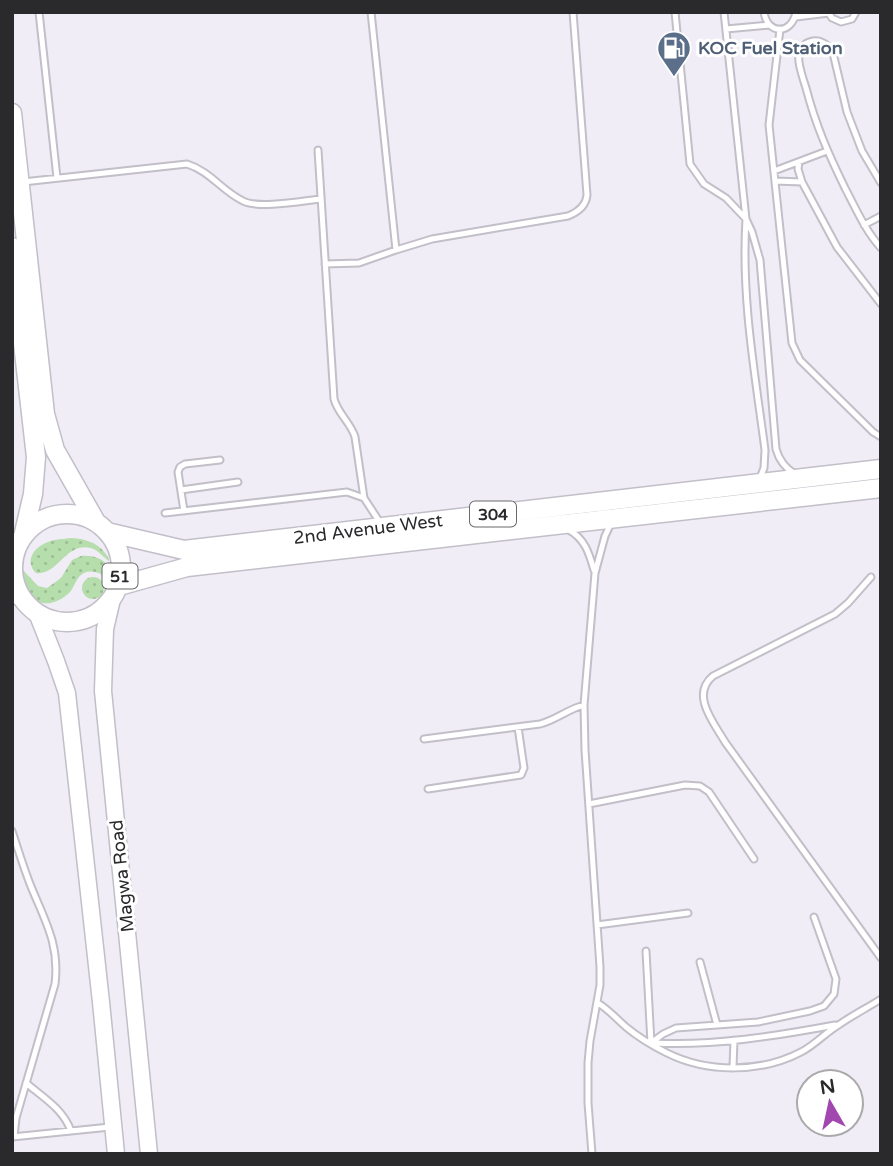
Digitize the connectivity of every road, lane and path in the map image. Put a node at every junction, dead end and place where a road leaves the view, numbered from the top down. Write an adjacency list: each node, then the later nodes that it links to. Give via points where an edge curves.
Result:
1 (39, 12): 18 (lane)
2 (371, 12): 31 (lane)
3 (573, 12): 31 (lane, via 587,200 568,216 432,239)
4 (675, 12): 25 (lane, via 690,164 704,184)
5 (725, 12): 11 (lane)
6 (764, 12): 10 (lane)
7 (856, 12): 8 (lane, via 852,19 841,22)
8 (829, 13): 9 (lane)
9 (796, 15): 12 (lane, via 790,26)
10 (769, 25): 11 (lane); 12 (lane)
11 (726, 29): 25 (lane)
12 (780, 29): 17 (lane, via 769,125)
13 (12, 113): 20 (main road, 51)
14 (318, 150): 23 (lane)
15 (827, 151): 16 (lane); 22 (lane, via 799,62 801,49 819,40 833,53 847,112); 26 (lane)
16 (799, 162): 17 (lane); 21 (lane)
17 (774, 171): 19 (lane)
18 (57, 178): 20 (lane); 23 (lane, via 187,164 247,203)
19 (775, 181): 21 (lane); 36 (lane, via 794,351)
20 (20, 182): 51 (main road, 51, via 45,414 55,450)
21 (802, 182): 35 (lane, via 837,247)
22 (881, 183)
23 (321, 199): 32 (lane)
24 (881, 216): 26 (lane)
25 (746, 219): 33 (lane, via 760,260); 34 (lane)
26 (864, 225): 28 (lane)
27 (881, 235): 28 (lane)
28 (874, 240): 30 (lane)
29 (12, 247): 53 (main road, via 36,457 33,494)
30 (881, 248)
31 (396, 250): 32 (lane, via 359,263)
32 (325, 264): 46 (lane, via 334,399 354,433)
33 (762, 301): 34 (lane); 37 (lane)
34 (747, 303): 38 (lane)
35 (881, 304)
36 (881, 437)
37 (776, 449): 38 (lane); 41 (lane, via 784,465)
38 (765, 450): 43 (lane)
39 (220, 460): 45 (lane, via 183,466 178,472)
40 (881, 469): 41 (main road, 2nd Avenue West / 304)
41 (807, 477): 43 (main road, 2nd Avenue West / 304)
42 (238, 482): 45 (lane)
43 (757, 483): 52 (main road, 2nd Avenue West / 304)
44 (881, 488): 49 (main road, 2nd Avenue West / 304)
45 (181, 490): 47 (lane)
46 (364, 498): 47 (lane, via 341,492); 52 (lane)
47 (184, 511): 48 (lane)
48 (165, 513)
49 (613, 519): 50 (main road, 2nd Avenue West / 304); 54 (lane)
50 (556, 525): 54 (lane, via 582,540); 56 (main road, 2nd Avenue West / 304, via 187,566)
51 (102, 527): 52 (main road, 2nd Avenue West / 304, via 184,550); 53 (main road, via 81,516 49,517 34,525); 56 (main road, 51, via 118,548 122,567)
52 (382, 527)
53 (17, 547): 58 (main road, via 16,588)
54 (595, 573): 59 (lane)
55 (871, 577): 70 (lane, via 835,614 713,676 702,695 725,742)
56 (115, 592): 58 (main road, 51, via 101,611 86,619 52,620); 84 (street, Magwa Road / 51, via 105,629 103,691)
57 (12, 599): 58 (lane)
58 (35, 612): 80 (street, Magwa Road, via 67,693)
59 (584, 705): 60 (lane, via 548,722); 63 (lane)
60 (518, 727): 61 (lane); 62 (lane, via 521,775)
61 (424, 739)
62 (428, 789)
63 (589, 804): 65 (lane, via 690,784 701,786); 68 (lane)
64 (12, 831): 79 (lane, via 50,929 56,962 55,984)
65 (754, 859)
66 (688, 913): 68 (lane)
67 (814, 917): 74 (lane, via 836,979 830,1000 810,1012)
68 (597, 925): 73 (lane)
69 (646, 951): 77 (lane)
70 (881, 958)
71 (700, 962): 74 (lane)
72 (881, 999): 75 (lane)
73 (598, 1003): 77 (lane); 85 (lane, via 588,1063)
74 (717, 1025): 77 (lane, via 677,1028)
75 (838, 1025): 76 (lane); 78 (lane, via 801,1052 768,1064)
76 (734, 1040): 77 (lane); 78 (lane)
77 (651, 1043): 78 (lane, via 690,1062)
78 (733, 1067)
79 (26, 1083): 81 (lane, via 57,1108); 82 (lane)
80 (113, 1127): 81 (lane); 83 (street, Magwa Road)
81 (71, 1131): 82 (lane)
82 (13, 1137)
83 (116, 1154)
84 (149, 1154)
85 (592, 1154)

